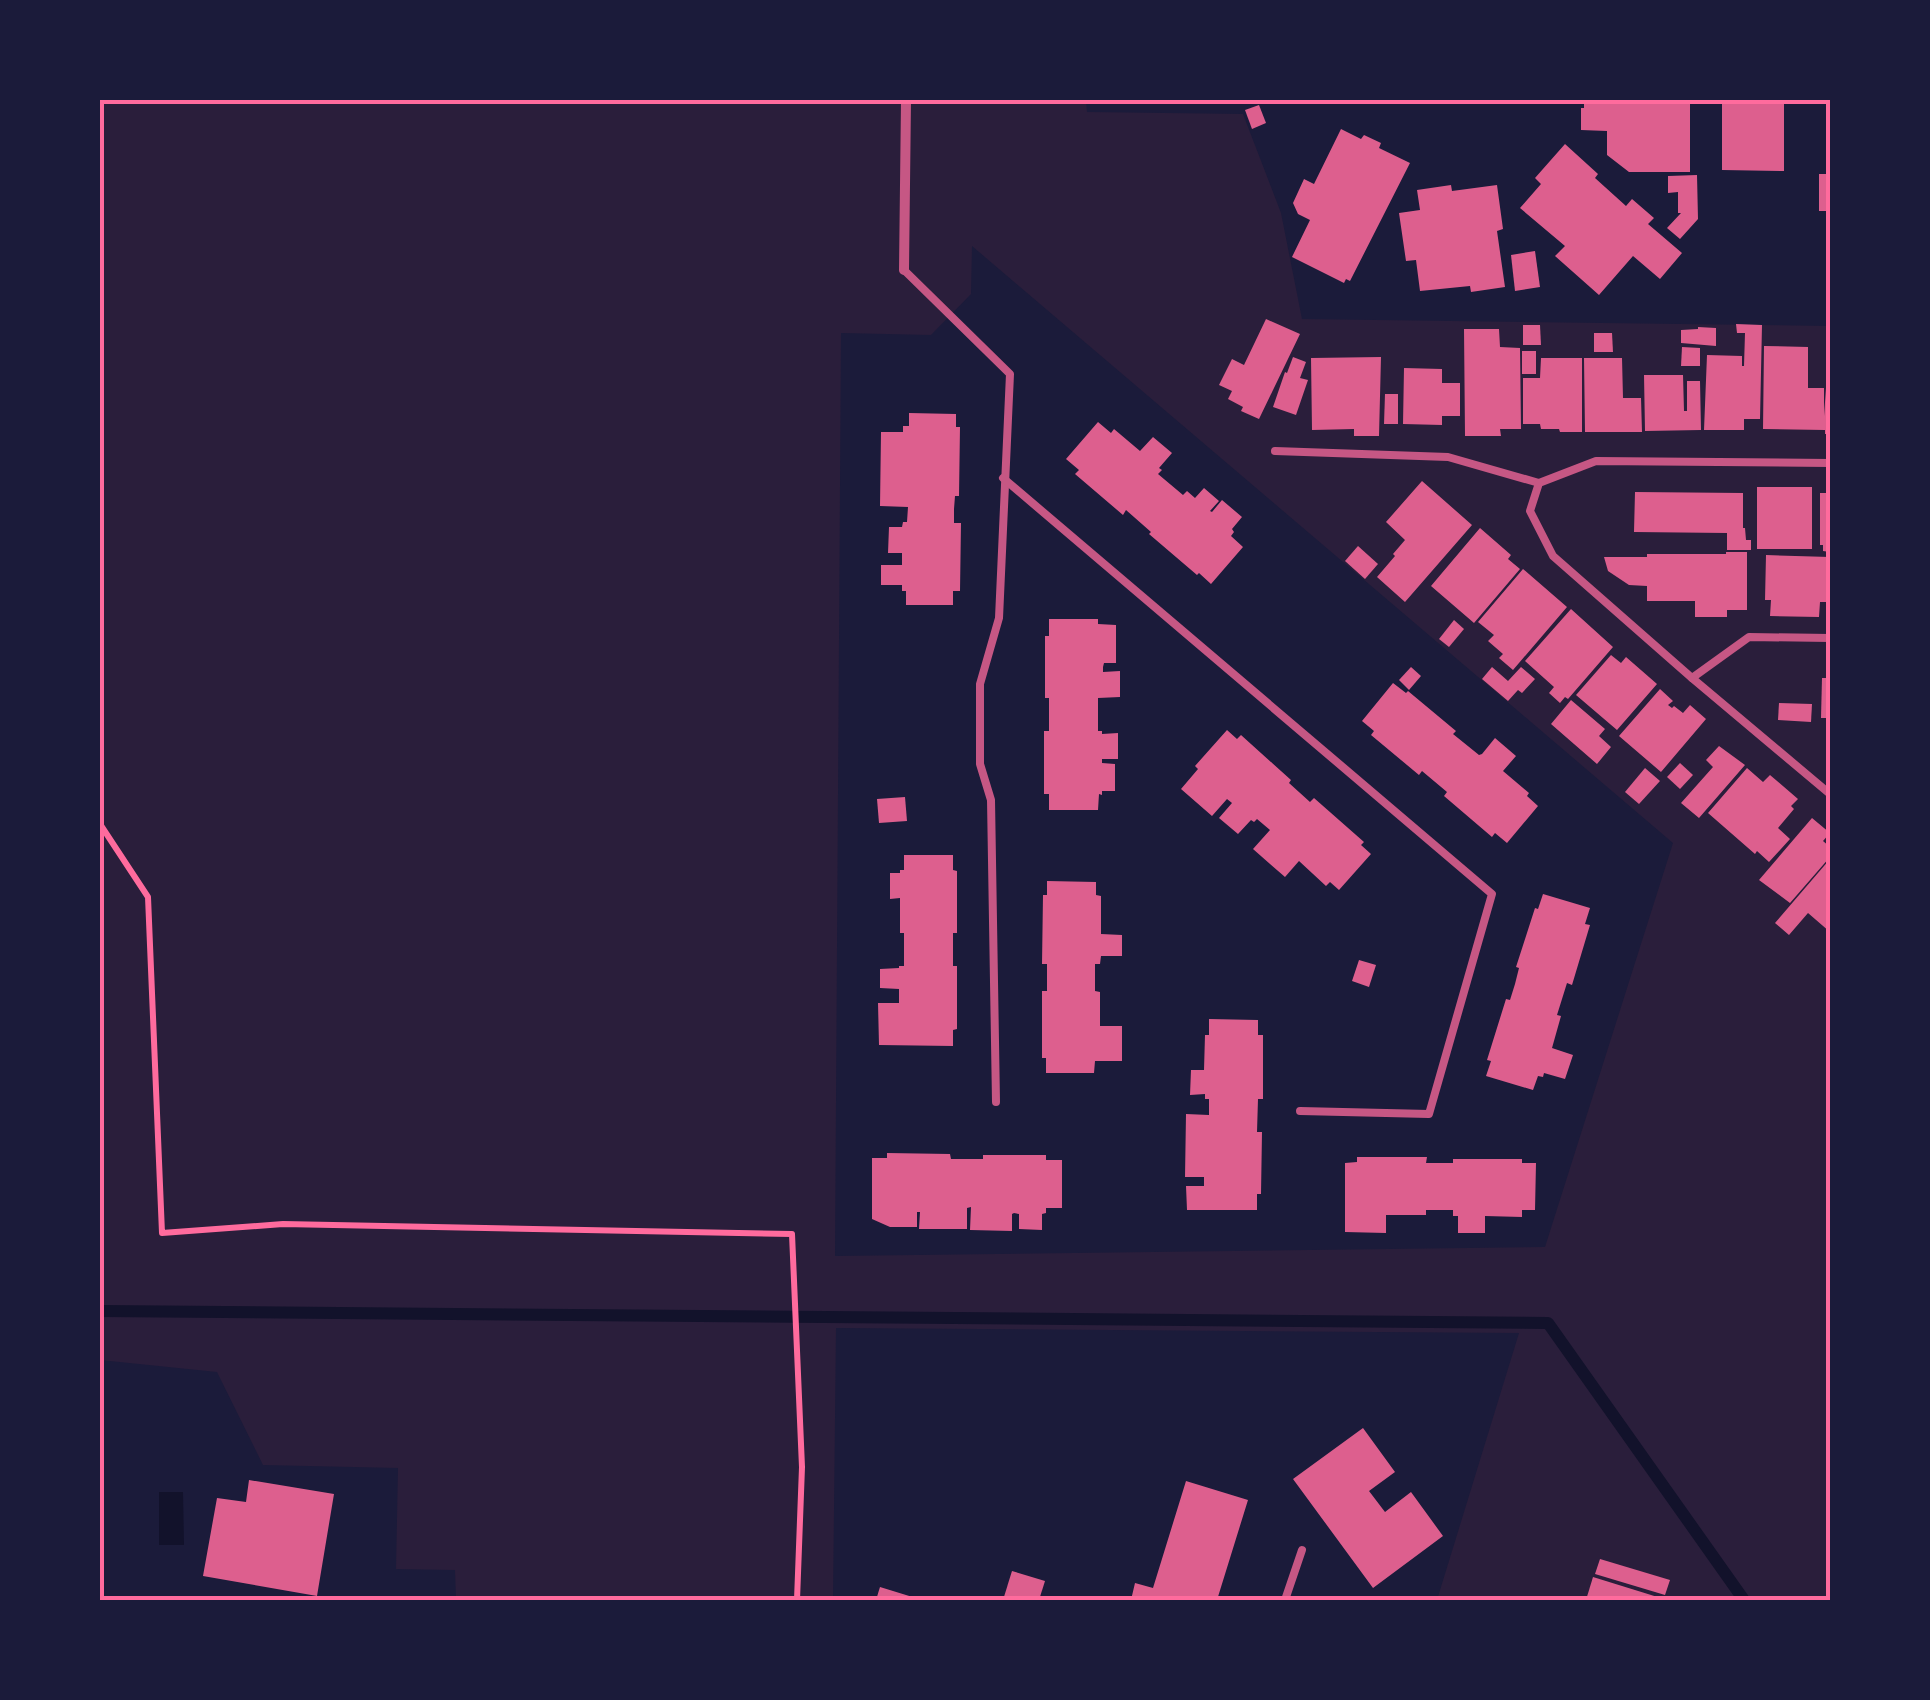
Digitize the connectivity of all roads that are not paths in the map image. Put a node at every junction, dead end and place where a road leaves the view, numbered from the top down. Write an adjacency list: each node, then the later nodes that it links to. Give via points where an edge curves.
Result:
1 (906, 100): 2 (street)
2 (904, 270): 5 (lane, via 1010,374)
3 (1274, 451): 6 (lane, via 1448,457)
4 (1830, 463): 6 (lane, via 1596,461)
5 (1004, 478): 10 (lane, via 998,618 980,684 980,764 991,800); 11 (lane, via 1492,894 1430,1114)
6 (1539, 483): 8 (lane, via 1530,511 1553,556)
7 (1830, 638): 8 (lane, via 1749,637)
8 (1692, 678): 9 (lane)
9 (1830, 794)
10 (996, 1102)
11 (1300, 1111)
12 (1302, 1550): 13 (lane)
13 (1285, 1600)

